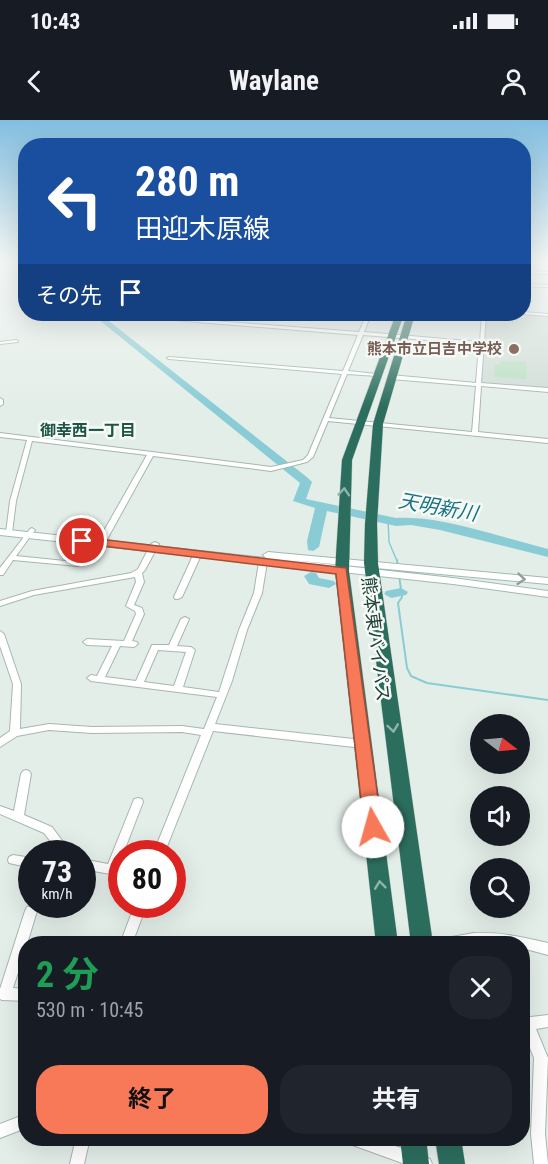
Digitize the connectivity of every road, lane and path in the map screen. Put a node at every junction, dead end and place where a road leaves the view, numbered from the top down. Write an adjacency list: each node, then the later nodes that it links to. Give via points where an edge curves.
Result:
1 (531, 314): 2 (street)
2 (548, 315)
3 (199, 321): 8 (street)
4 (366, 321): 8 (street)
5 (397, 321): 9 (highway, 熊本東バイパス)
6 (408, 321): 10 (highway, 熊本東バイパス)
7 (483, 321): 13 (street)
8 (361, 334): 9 (street); 15 (street)
9 (391, 336): 10 (street); 16 (highway, 熊本東バイパス)
10 (402, 337): 13 (street); 17 (highway, 熊本東バイパス)
11 (16, 341): 12 (street)
12 (0, 343)
13 (480, 343): 18 (street)
14 (169, 358): 15 (street)
15 (345, 373): 16 (street); 20 (street)
16 (377, 375): 21 (highway, 熊本東バイパス)
17 (391, 377): 18 (street); 22 (highway, 熊本東バイパス)
18 (477, 384): 19 (street); 23 (street)
19 (548, 390)
20 (326, 419): 21 (street); 27 (street, via 311,456 279,469)
21 (360, 422): 22 (street); 36 (highway, 熊本東バイパス, one-way to 21, via 347,460)
22 (378, 424): 23 (street); 37 (highway, 熊本東バイパス, via 370,524)
23 (475, 434): 26 (street)
24 (0, 435): 25 (street)
25 (30, 438): 27 (street); 28 (street)
26 (548, 441)
27 (151, 454): 30 (street)
28 (5, 530): 29 (main road)
29 (30, 533): 30 (main road); 33 (street)
30 (102, 541): 31 (main road)
31 (154, 546): 32 (main road); 36 (main road); 38 (street)
32 (198, 553): 34 (main road); 43 (street)
33 (11, 558): 35 (street); 39 (street)
34 (263, 562): 36 (main road); 52 (street, via 258,593)
35 (75, 564)
36 (342, 566): 37 (main road); 56 (highway, 熊本東バイパス)
37 (372, 568): 40 (main road); 71 (highway, 熊本東バイパス, one-way to 71)
38 (138, 572): 44 (street, via 96,584 32,593); 48 (street, via 140,582 130,606 140,614)
39 (0, 573)
40 (453, 577): 41 (main road, one-way to 41); 42 (main road)
41 (548, 581)
42 (548, 594)
43 (178, 597)
44 (0, 604)
45 (184, 619): 49 (street)
46 (0, 634): 54 (street, via 16,684)
47 (87, 642): 48 (street)
48 (126, 644): 50 (street, via 95,678)
49 (172, 648): 50 (street, via 155,647); 51 (street, via 191,650)
50 (140, 683): 51 (street)
51 (177, 690): 52 (street)
52 (222, 695): 53 (street)
53 (208, 730): 54 (street, via 49,727); 56 (street); 63 (street)
54 (15, 733): 55 (street)
55 (0, 743)
56 (363, 744): 70 (highway, 熊本東バイパス, one-way to 56)
57 (26, 774): 60 (street)
58 (138, 802): 62 (street)
59 (0, 810): 60 (street)
60 (18, 816): 61 (street, via 48,830)
61 (56, 840)
62 (126, 840)
63 (164, 840)
64 (12, 860): 65 (street)
65 (18, 861)
66 (29, 918): 68 (street)
67 (136, 918): 69 (street)
68 (23, 936)
69 (129, 936)
70 (386, 936)
71 (421, 936)
72 (530, 944): 73 (street)
73 (548, 949)
74 (18, 950): 75 (street)
75 (3, 994): 76 (street)
76 (18, 995)
77 (548, 1022): 78 (street)
78 (530, 1023)
79 (530, 1034): 88 (street, via 541,1058)
80 (18, 1124): 81 (street)
81 (0, 1131)
82 (80, 1146): 86 (street)
83 (380, 1146): 85 (street)
84 (449, 1146): 87 (highway)
85 (418, 1157)
86 (77, 1164)
87 (452, 1164)
88 (541, 1164)

